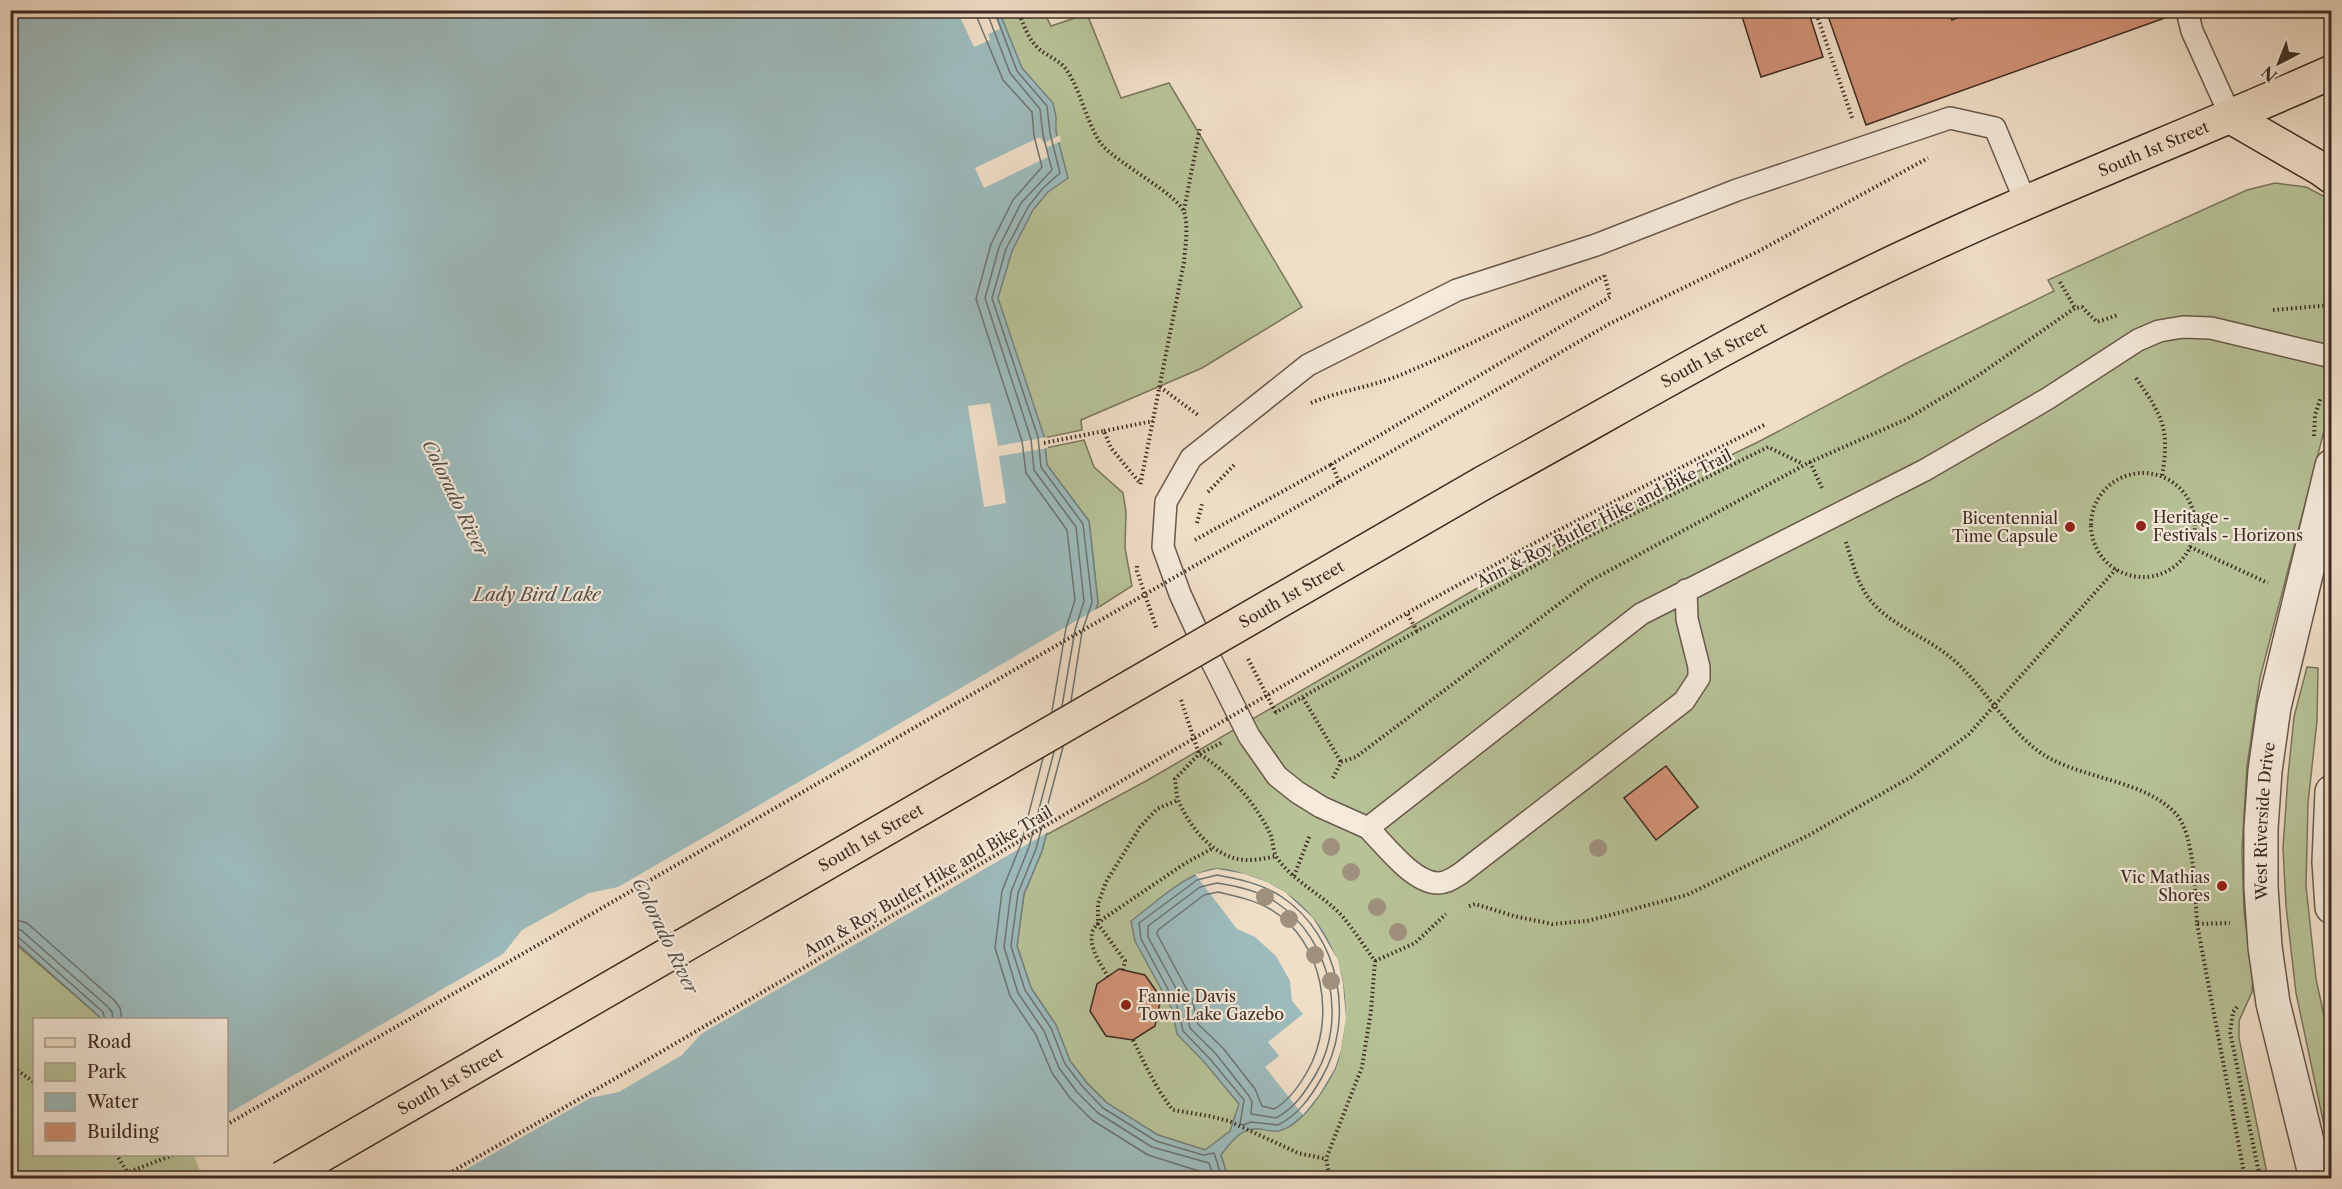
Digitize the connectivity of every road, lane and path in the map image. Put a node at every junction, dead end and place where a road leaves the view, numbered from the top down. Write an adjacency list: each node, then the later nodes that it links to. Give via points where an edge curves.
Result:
1 (1815, 10): 5 (path)
2 (2187, 11): 4 (lane, via 2192,31)
3 (2331, 72): 4 (main road, South 1st Street)
4 (2231, 117): 8 (main road); 9 (main road, South 1st Street)
5 (1856, 127)
6 (1200, 128): 10 (path)
7 (1928, 158): 30 (path, bridge, via 1759,251 1609,324)
8 (2331, 177)
9 (2026, 203): 11 (lane, via 1995,128 1950,118 1737,190); 75 (main road, South 1st Street, bridge, via 1867,275 1484,483)
10 (1184, 211)
11 (1596, 245): 12 (path); 51 (lane, via 1457,290 1308,365 1191,458 1166,502 1163,547 1201,640 1249,736 1277,776 1297,792)
12 (1604, 276): 18 (path, via 1396,377); 26 (path, via 1610,297)
13 (2060, 282): 14 (path)
14 (2075, 308)
15 (2331, 357): 39 (lane, via 2211,328 2159,331 1925,470)
16 (2136, 377): 28 (path, via 2154,404 2166,437)
17 (1160, 387): 19 (path)
18 (1310, 403)
19 (1194, 411)
20 (1153, 421): 22 (path)
21 (1764, 425): 41 (path, Ann & Roy Butler Hike and Bike Trail)
22 (1104, 431): 23 (path); 29 (path, via 1111,448)
23 (1044, 443)
24 (1241, 459): 32 (path, via 1204,497)
25 (1810, 462): 31 (path)
26 (1332, 464): 30 (path); 32 (path)
27 (2331, 466): 40 (street, West Riverside Drive)
28 (2162, 477): 35 (path, via 2178,487 2194,514); 37 (path, via 2147,473 2118,479 2097,500 2092,539)
29 (1140, 482)
30 (1340, 482): 69 (path, bridge)
31 (1826, 497)
32 (1195, 540): 34 (path)
33 (1845, 540): 45 (path, via 1869,600 1887,617 1947,654)
34 (1195, 546)
35 (2190, 547): 37 (path, via 2169,570 2155,576 2128,575); 40 (path)
36 (1196, 552): 38 (path)
37 (2116, 569): 45 (path)
38 (1206, 573)
39 (1686, 590): 51 (lane, via 1641,614); 51 (lane, via 1687,618 1699,678 1684,701 1460,874 1438,883 1425,880)
40 (2300, 598): 79 (street, West Riverside Drive, via 2274,707 2265,771 2260,828 2261,887 2273,1004)
41 (1407, 613): 42 (path); 76 (path, Ann & Roy Butler Hike and Bike Trail, bridge)
42 (1417, 631): 44 (path, Ann & Roy Butler Hike and Bike Trail); 47 (path, Ann & Roy Butler Hike and Bike Trail, via 1577,542 1768,447 1804,465 1588,582 1356,757)
43 (1247, 655): 44 (path, Ann & Roy Butler Hike and Bike Trail, via 1274,714)
44 (1303, 698): 47 (path)
45 (1996, 706): 57 (path, via 1969,734 1911,777 1809,835 1688,895 1587,921 1552,924 1474,904); 61 (path, via 2035,749 2090,775 2147,793 2177,815 2187,837)
46 (1225, 741): 50 (path, via 1200,754 1175,779)
47 (1341, 762): 48 (path)
48 (1330, 783)
49 (2331, 797): 56 (street)
50 (1178, 800): 53 (path); 60 (path, via 1157,809 1140,827 1106,882 1098,904)
51 (1368, 828)
52 (1309, 838): 55 (path)
53 (1213, 848): 54 (path, via 1235,859); 60 (path)
54 (1276, 856)
55 (1294, 876)
56 (2331, 906)
57 (1464, 908)
58 (1454, 911): 62 (path, via 1443,915 1415,943)
59 (2237, 922): 61 (path)
60 (1098, 924): 63 (path, via 1125,961); 64 (path, via 1092,943)
61 (2197, 924): 77 (path)
62 (1375, 961)
63 (1123, 970)
64 (1108, 977)
65 (2238, 1005): 78 (path, via 2230,1032)
66 (1133, 1040): 72 (path, via 1159,1093 1173,1110 1229,1121 1298,1153)
67 (10, 1065): 68 (path)
68 (33, 1081)
69 (228, 1124)
70 (117, 1156): 74 (path)
71 (173, 1156): 73 (path, bridge)
72 (1326, 1159)
73 (113, 1179)
74 (131, 1179)
75 (282, 1179)
76 (441, 1179)
77 (2245, 1179)
78 (2260, 1179)
79 (2316, 1179)

